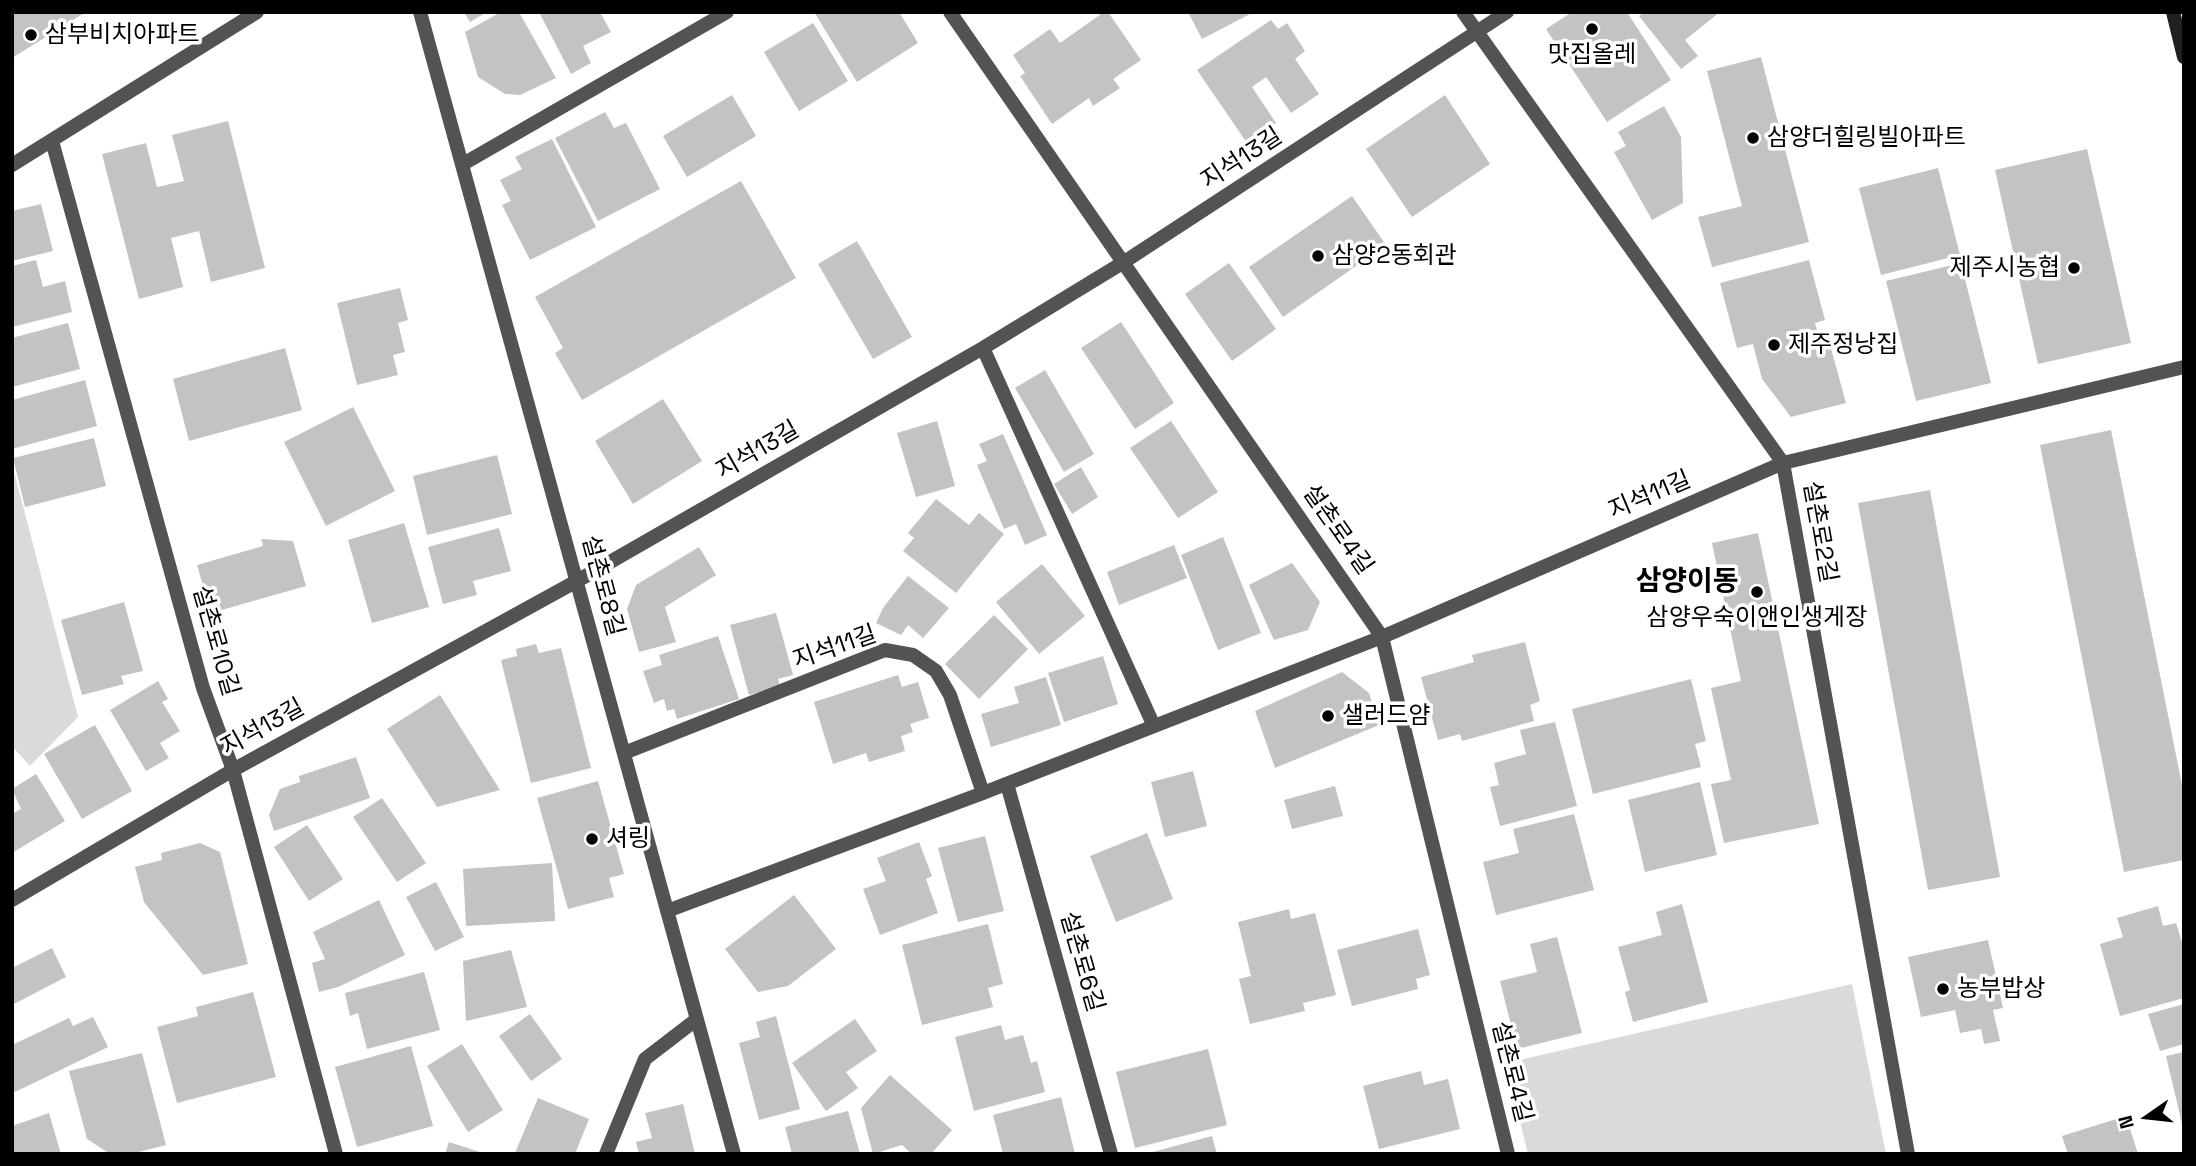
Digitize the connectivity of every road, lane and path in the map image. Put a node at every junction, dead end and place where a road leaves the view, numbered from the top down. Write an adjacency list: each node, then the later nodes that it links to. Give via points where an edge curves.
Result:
1 (257, 12): 10 (street)
2 (420, 12): 11 (street, 설촌로8길)
3 (727, 12): 11 (street)
4 (950, 12): 13 (street, 설촌로4길)
5 (1463, 12): 8 (street, 설촌로2길)
6 (1507, 12): 8 (street, 지석13길)
7 (2173, 12): 9 (main road)
8 (1478, 33): 13 (street, 지석13길); 16 (street, 설촌로2길)
9 (2184, 57)
10 (52, 141): 12 (street); 21 (street, 설촌로10길, via 203,688)
11 (463, 164): 17 (street, 설촌로8길)
12 (12, 165)
13 (1124, 262): 14 (street, 지석13길); 18 (street, 설촌로4길)
14 (984, 348): 17 (street, 지석13길); 19 (street)
15 (2184, 367): 16 (street, 지석11길)
16 (1783, 463): 18 (street, 지석11길); 32 (street, 설촌로2길)
17 (577, 581): 20 (street, 설촌로8길); 21 (street, 지석13길)
18 (1382, 637): 19 (street, 지석11길); 31 (street, 설촌로4길)
19 (1153, 724): 22 (street, 지석11길)
20 (624, 753): 23 (street, 지석11길, via 885,650 913,655 936,671 950,695); 25 (street, 설촌로8길)
21 (233, 770): 24 (street, 지석13길); 27 (street, 설촌로10길)
22 (1007, 783): 23 (street, 지석11길); 30 (street, 설촌로6길)
23 (982, 793): 25 (street, 지석11길)
24 (12, 900)
25 (667, 911): 26 (street, 설촌로8길)
26 (697, 1019): 28 (street, via 645,1059); 29 (street, 설촌로8길)
27 (336, 1154)
28 (606, 1154)
29 (734, 1154)
30 (1111, 1154)
31 (1508, 1154)
32 (1908, 1154)

